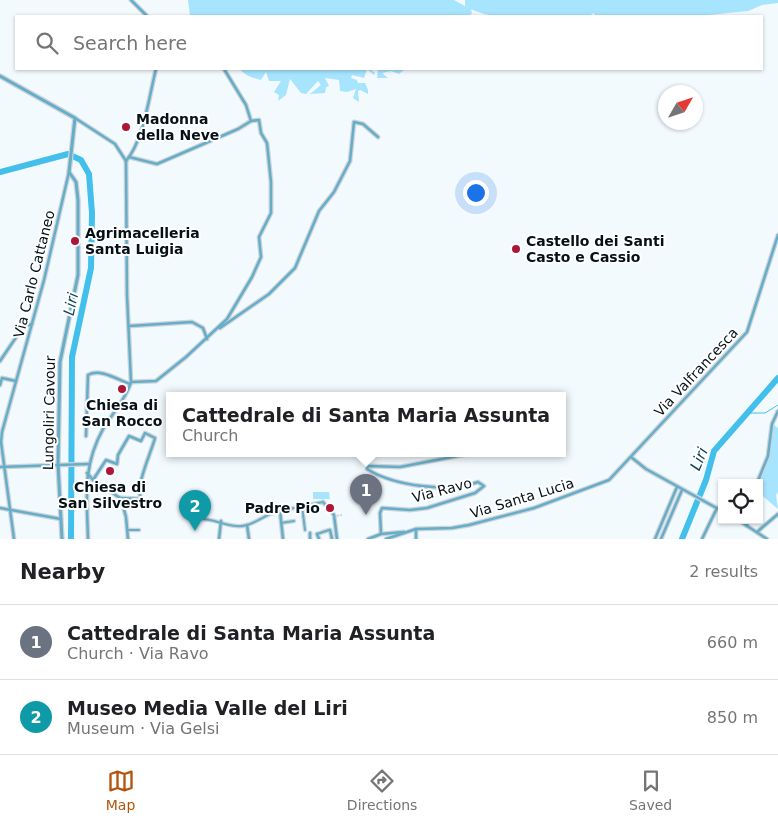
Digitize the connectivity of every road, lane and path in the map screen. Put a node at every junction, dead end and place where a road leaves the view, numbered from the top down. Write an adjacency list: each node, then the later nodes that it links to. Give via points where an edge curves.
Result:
1 (131, 0): 2 (street)
2 (146, 15)
3 (156, 70): 9 (street, via 142,124)
4 (225, 70): 7 (street, via 246,105)
5 (0, 76): 6 (street)
6 (75, 118): 10 (street, via 114,144); 11 (street)
7 (251, 121): 9 (street, via 157,164); 15 (street, via 259,120 267,144 271,213 259,237 261,253 256,270)
8 (378, 137): 15 (street, via 363,124 354,122 350,161 320,211 295,268 270,294)
9 (129, 156): 10 (street)
10 (126, 161): 14 (street)
11 (69, 170): 13 (street, Via Carlo Cattaneo); 26 (street, Lungoliri Cavour, via 76,182 78,200 78,275 61,353)
12 (778, 235): 24 (street, Via Valfrancesca, via 747,332)
13 (32, 324): 17 (street, via 23,327); 18 (street, Via Carlo Cattaneo)
14 (129, 326): 16 (street, via 192,322 203,328); 19 (street)
15 (219, 328): 16 (street)
16 (207, 338): 19 (street, via 161,378)
17 (0, 362)
18 (16, 381): 20 (street, via 2,378); 28 (street, Via Carlo Cattaneo, via 2,432)
19 (131, 383): 22 (street, via 93,372 88,374); 25 (street, via 104,428)
20 (0, 384)
21 (778, 411): 30 (street, via 772,424 768,456)
22 (86, 436)
23 (453, 457): 60 (street, Via Ravo, via 400,468 368,466 367,469 380,476 413,486 469,486 478,482 484,486 474,493 427,508 382,508)
24 (631, 457): 32 (street); 51 (street, Via Santa Lucia, via 605,482 534,508 452,528)
25 (90, 462): 26 (street); 29 (street)
26 (58, 464): 28 (street); 43 (street, Lungoliri Cavour)
27 (0, 467): 28 (street)
28 (4, 467): 39 (street, Via Carlo Cattaneo)
29 (87, 473): 31 (street); 63 (street)
30 (759, 479)
31 (93, 480): 34 (street); 34 (street, via 106,460 117,464 118,455 129,436 141,441 145,433 155,438 140,482 138,492 141,498)
32 (677, 487): 33 (street); 75 (street)
33 (682, 490): 38 (street); 76 (street)
34 (120, 498): 52 (street)
35 (323, 502): 36 (street); 71 (street, via 334,515)
36 (302, 506): 40 (street); 54 (street)
37 (0, 508): 39 (street)
38 (717, 508): 77 (street)
39 (10, 510): 43 (street); 61 (street, Via Carlo Cattaneo)
40 (280, 510): 41 (street); 47 (street)
41 (269, 514): 49 (street)
42 (778, 514): 57 (street)
43 (62, 519): 62 (street, Lungoliri Cavour)
44 (197, 519): 46 (street)
45 (294, 521): 47 (street)
46 (221, 522): 49 (street); 65 (street)
47 (280, 523): 67 (street)
48 (744, 524): 50 (street)
49 (247, 525): 66 (street)
50 (747, 526): 57 (street)
51 (416, 529): 56 (street, Via Santa Lucia); 74 (street)
52 (127, 530): 53 (street); 64 (street)
53 (139, 530)
54 (305, 530)
55 (330, 530): 59 (street); 70 (street)
56 (408, 532): 60 (street); 73 (street)
57 (757, 532): 78 (street)
58 (310, 533): 68 (street)
59 (317, 534): 69 (street)
60 (381, 534): 72 (street)
61 (14, 539)
62 (62, 539)
63 (88, 539)
64 (128, 539)
65 (219, 539)
66 (249, 539)
67 (283, 539)
68 (310, 539)
69 (319, 539)
70 (332, 539)
71 (337, 539)
72 (368, 539)
73 (386, 539)
74 (416, 539)
75 (655, 539)
76 (661, 539)
77 (702, 539)
78 (767, 539)

